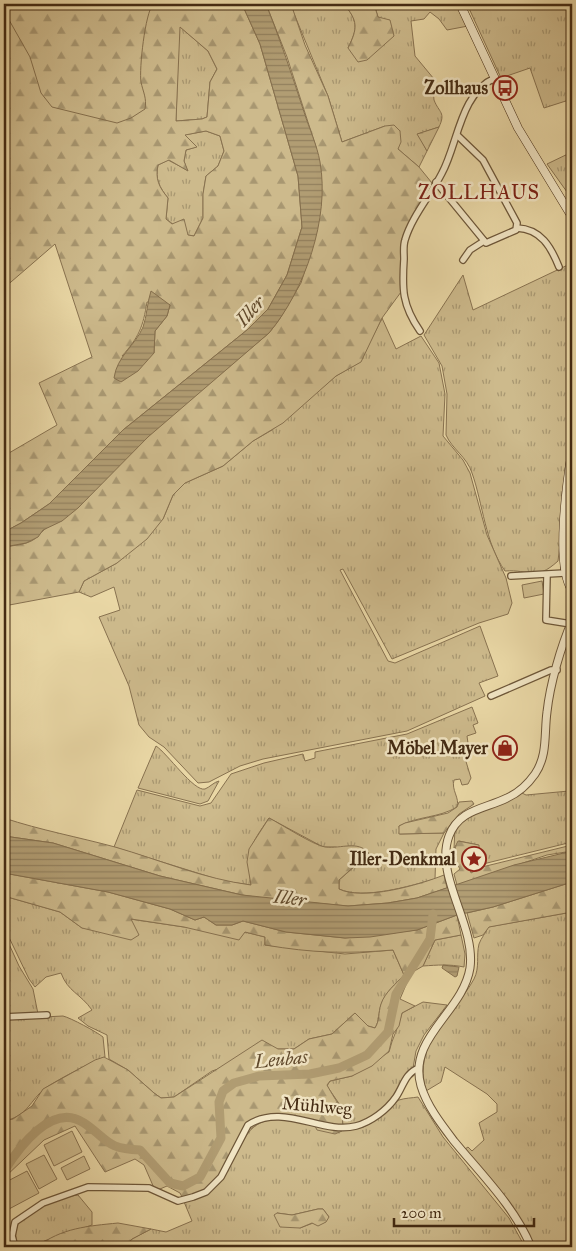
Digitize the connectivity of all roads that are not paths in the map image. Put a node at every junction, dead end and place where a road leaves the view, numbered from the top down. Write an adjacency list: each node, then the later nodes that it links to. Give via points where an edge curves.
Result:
1 (460, 4): 2 (main road)
2 (495, 78): 3 (street, via 483,86 472,100); 5 (main road, via 518,128)
3 (457, 135): 4 (street); 6 (street, via 483,160 511,210)
4 (436, 182): 7 (street); 10 (street, via 404,240 403,292)
5 (572, 217)
6 (517, 228): 7 (street, via 490,242); 9 (street, via 547,242)
7 (484, 241): 8 (street, via 470,250)
8 (463, 260)
9 (559, 267)
10 (420, 331)
11 (572, 452): 12 (main road, via 564,522)
12 (567, 568): 13 (street); 15 (main road)
13 (547, 574): 14 (street); 16 (street, via 546,620)
14 (511, 576)
15 (572, 590)
16 (571, 623): 17 (street)
17 (557, 670): 18 (street); 21 (street, via 548,704 540,765 518,792 468,812 456,823 447,843 446,861 470,952 467,978 459,997 424,1045)
18 (491, 696)
19 (47, 1015): 20 (street)
20 (4, 1017)
21 (419, 1068): 22 (street, Mühlweg, via 410,1074 396,1098 364,1124 342,1126 278,1116 260,1119 248,1125 221,1177 206,1192 178,1200 149,1188 88,1187 44,1203 15,1222 12,1236); 23 (street, via 422,1088 436,1116 514,1214)
22 (15, 1247)
23 (531, 1247)

